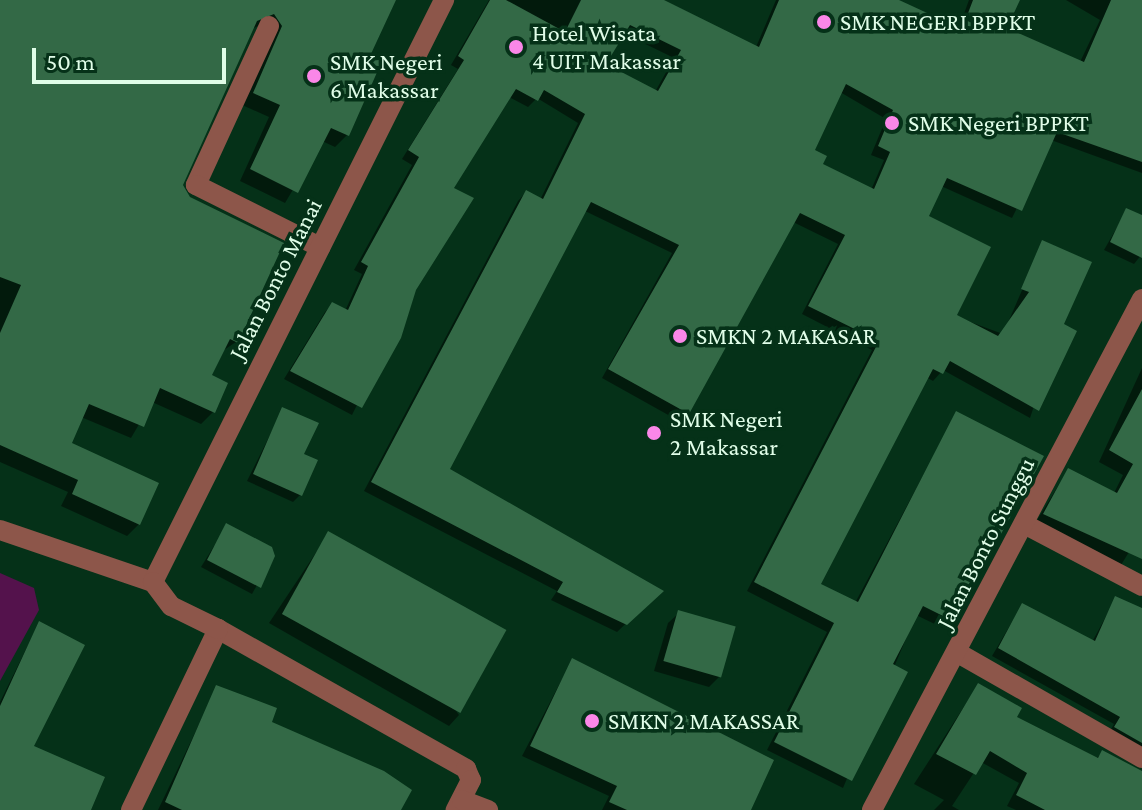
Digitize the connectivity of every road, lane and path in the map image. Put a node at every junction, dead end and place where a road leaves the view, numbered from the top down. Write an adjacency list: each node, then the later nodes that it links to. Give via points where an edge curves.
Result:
1 (444, 0): 3 (street, Jalan Bonto Manai)
2 (269, 26): 3 (street, via 196,185)
3 (320, 247): 7 (street, Jalan Bonto Manai)
4 (1142, 299): 5 (street, Jalan Bonto Sunggu)
5 (1024, 524): 8 (street); 10 (street, Jalan Bonto Sunggu)
6 (0, 530): 7 (street)
7 (153, 582): 9 (street, via 171,606)
8 (1142, 586)
9 (218, 629): 12 (street, via 466,769 471,780); 13 (street)
10 (958, 653): 11 (street); 15 (street, Jalan Bonto Sunggu)
11 (1142, 758)
12 (459, 805): 14 (street)
13 (131, 810)
14 (488, 810)
15 (872, 810)

